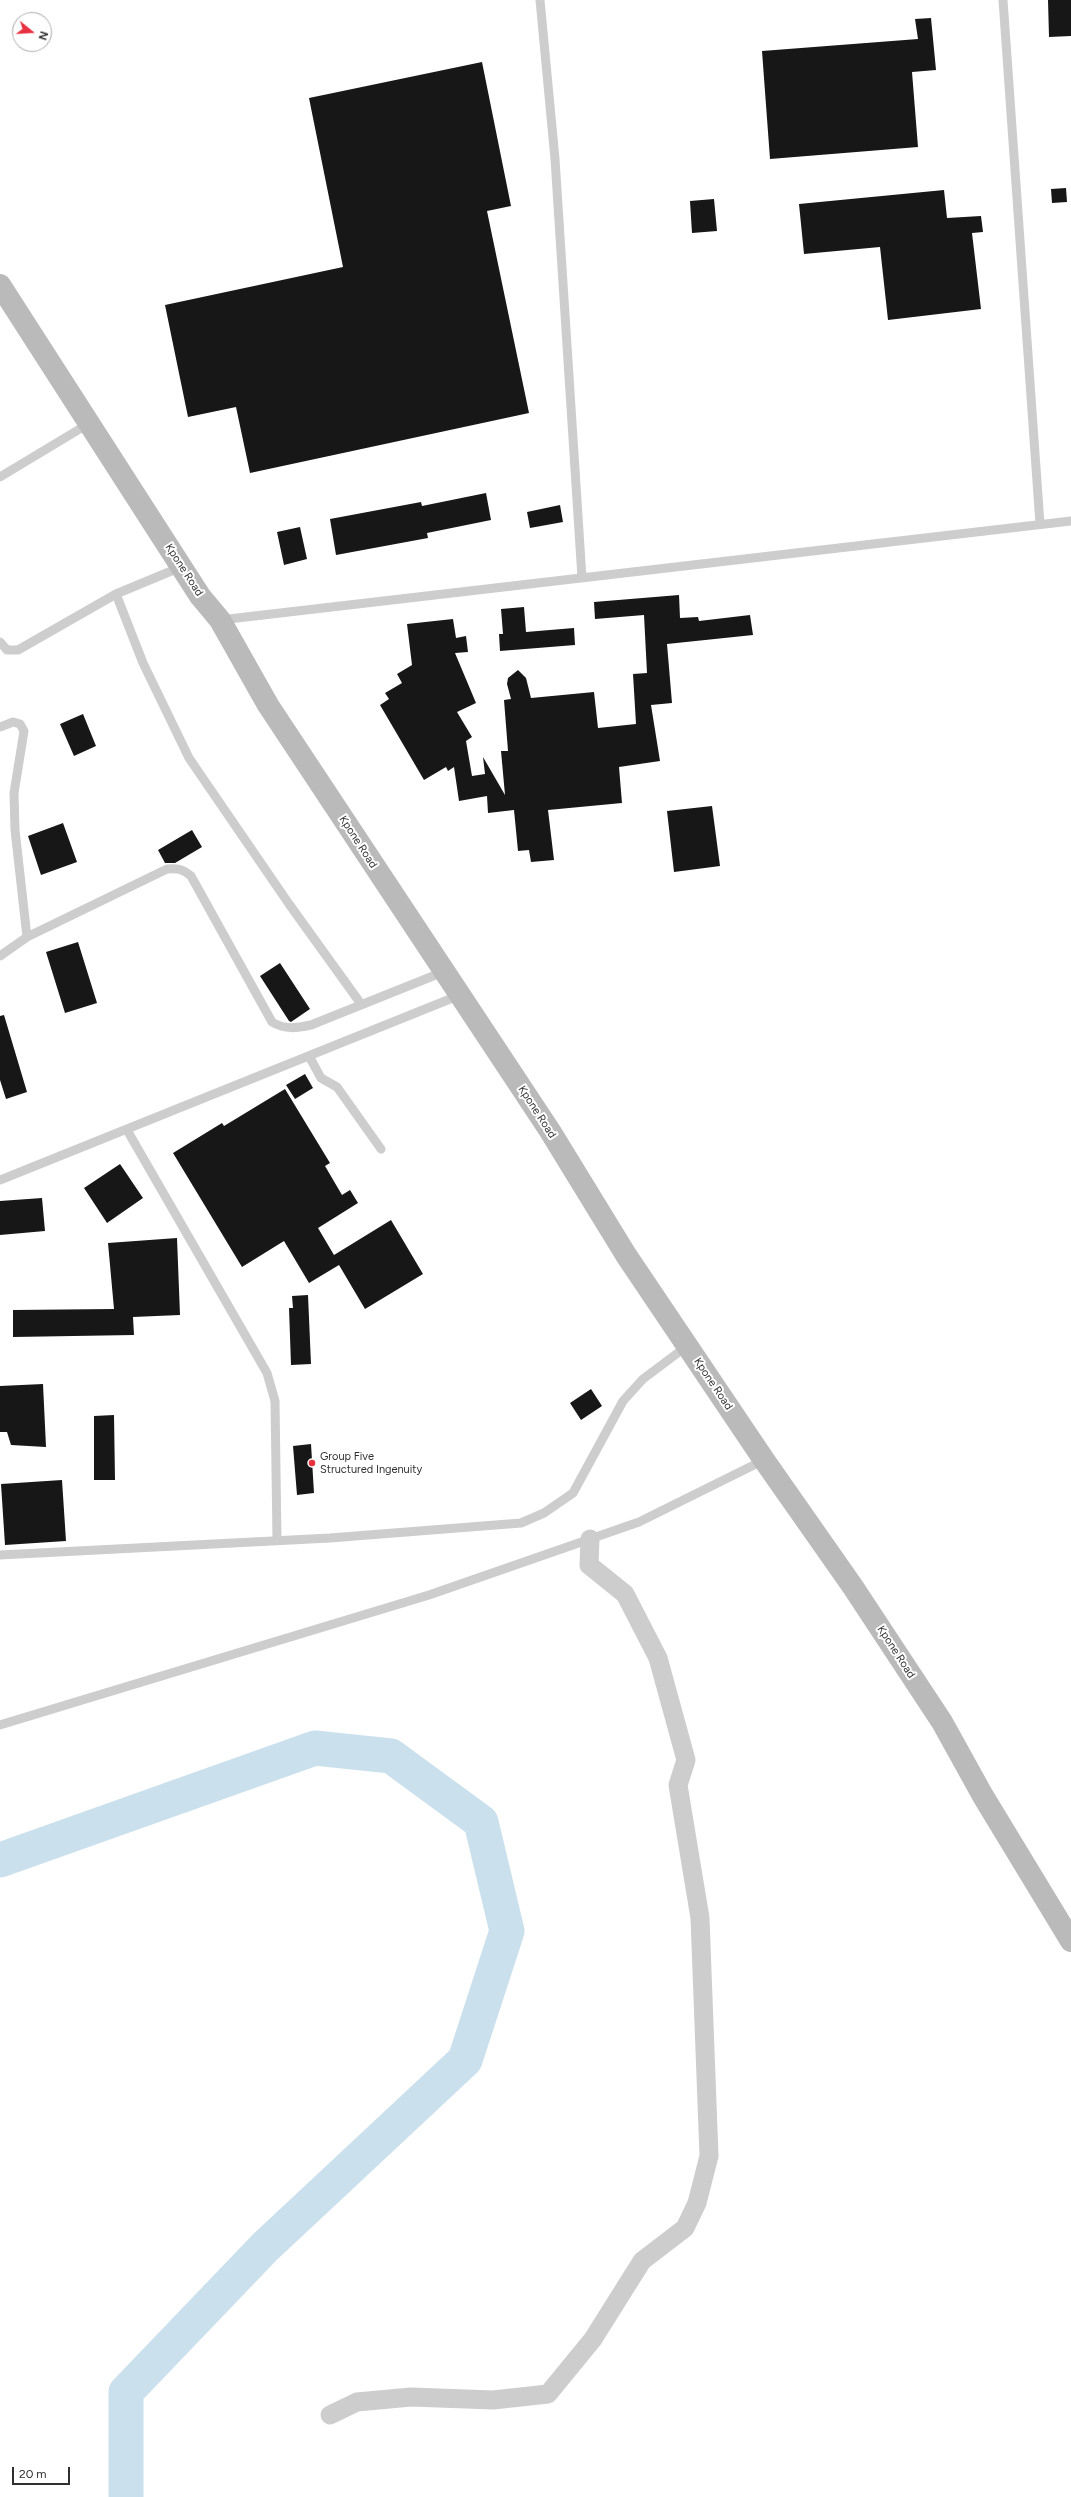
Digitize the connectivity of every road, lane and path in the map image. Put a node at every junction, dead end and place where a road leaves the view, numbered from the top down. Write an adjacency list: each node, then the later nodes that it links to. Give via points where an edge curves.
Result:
1 (540, 0): 9 (lane, via 555,159)
2 (1003, 0): 7 (lane)
3 (0, 286): 4 (main road, Kpone Road)
4 (88, 424): 5 (lane); 8 (main road, Kpone Road)
5 (0, 476)
6 (1071, 521): 7 (lane)
7 (1040, 524): 9 (lane)
8 (182, 567): 10 (lane); 11 (main road, Kpone Road, via 200,596)
9 (582, 578): 11 (lane)
10 (116, 594): 12 (lane, via 18,650 7,650); 18 (lane, via 150,677 189,758)
11 (220, 620): 16 (main road, Kpone Road, via 268,705)
12 (0, 642)
13 (0, 727): 14 (lane, via 13,722 20,724 24,731 14,792 15,830)
14 (28, 937): 15 (lane); 18 (lane, via 167,869 181,869 191,876 272,1022 280,1027 302,1027)
15 (0, 956)
16 (443, 972): 17 (main road, Kpone Road); 18 (lane)
17 (460, 995): 19 (lane); 23 (main road, Kpone Road)
18 (361, 1004)
19 (310, 1056): 20 (lane); 21 (lane, via 321,1078 338,1087)
20 (127, 1130): 22 (lane); 26 (lane, via 267,1373 275,1401)
21 (381, 1149)
22 (0, 1180)
23 (687, 1346): 24 (main road, Kpone Road); 26 (lane, via 643,1379 623,1401 573,1493 544,1513 521,1523)
24 (764, 1460): 25 (lane, via 639,1522); 29 (main road, Kpone Road, via 853,1587 942,1722 983,1796)
25 (590, 1539): 28 (lane, via 429,1595); 30 (street, via 589,1565 626,1594 658,1658 686,1760 678,1785 700,1918 709,2156 697,2203 685,2228 642,2261 592,2339 548,2394 493,2400 403,2398 357,2402)
26 (277, 1540): 27 (lane)
27 (0, 1555)
28 (0, 1725)
29 (1071, 1941)
30 (330, 2415)

